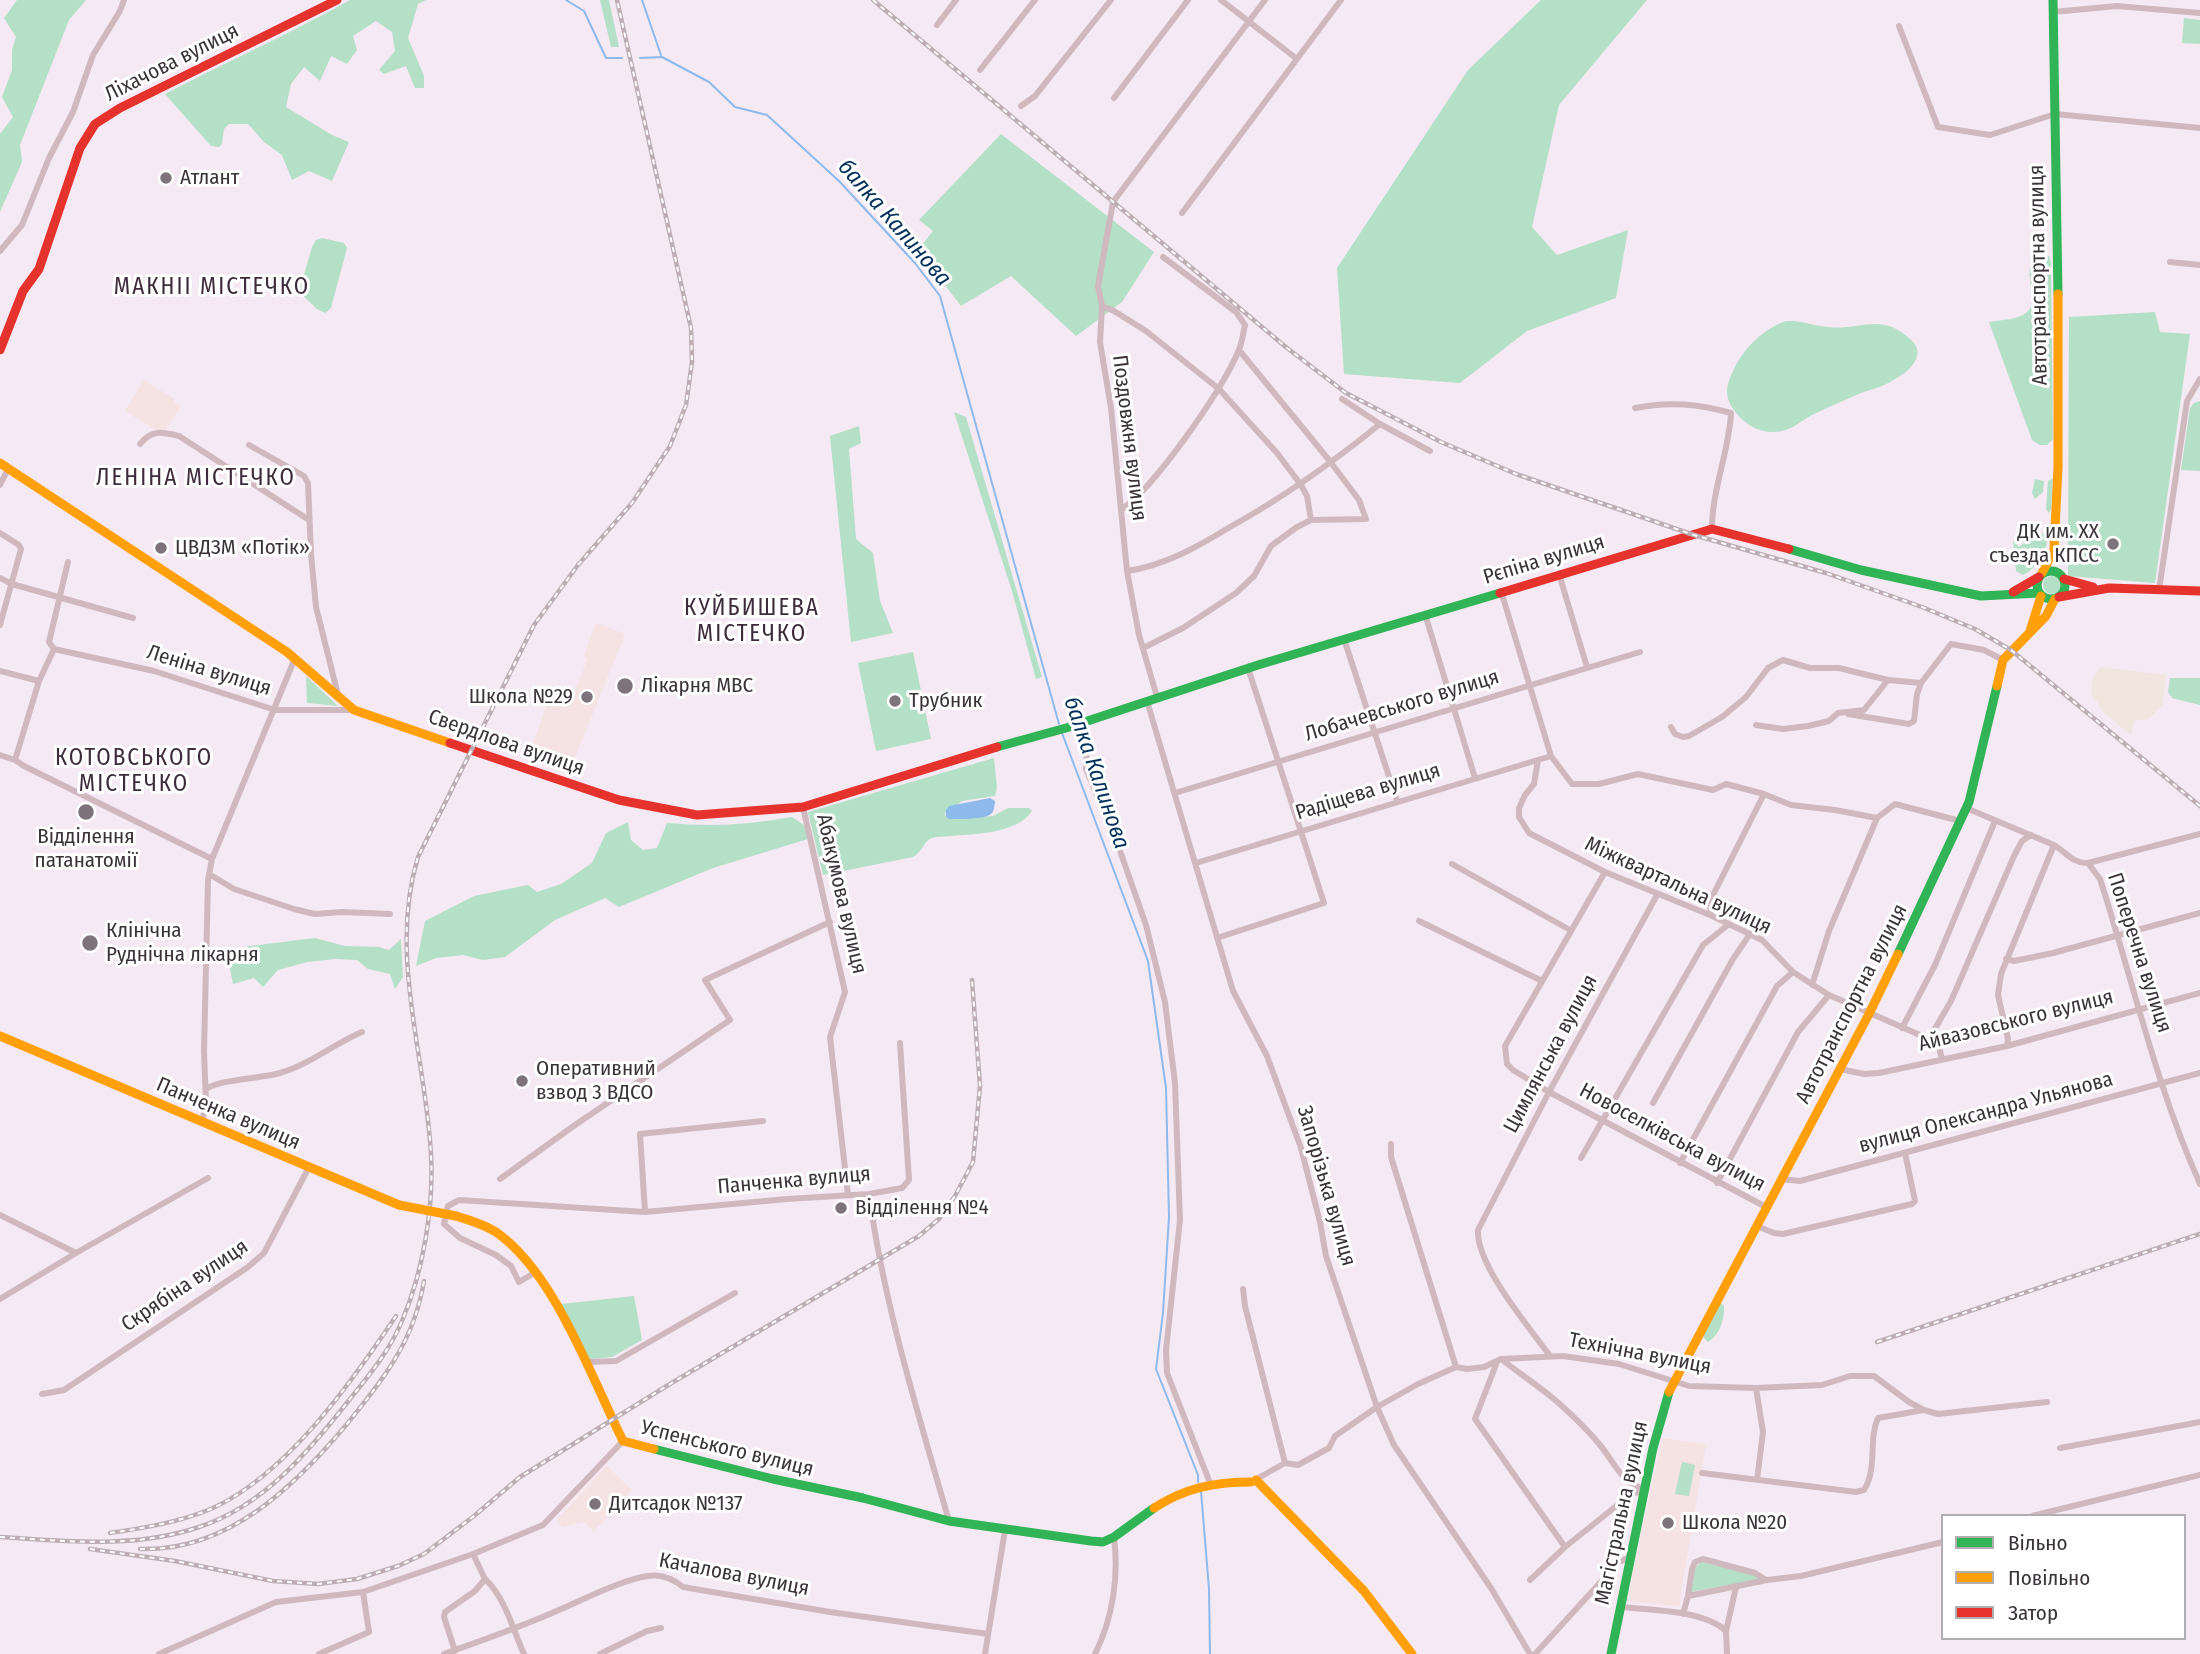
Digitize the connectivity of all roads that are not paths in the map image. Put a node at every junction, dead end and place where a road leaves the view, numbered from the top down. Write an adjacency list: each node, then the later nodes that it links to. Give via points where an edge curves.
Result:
1 (124, 0): 23 (street, via 93,55 73,112 22,225)
2 (337, 0): 28 (street, Ліхачова вулиця, via 95,124 80,148 38,269)
3 (956, 0): 14 (street)
4 (1035, 0): 17 (street)
5 (1111, 0): 19 (street, via 1035,96)
6 (1188, 0): 18 (street)
7 (1221, 0): 13 (street)
8 (1265, 0): 13 (street, Поздовжня вулиця)
9 (1341, 0): 16 (street)
10 (2053, 0): 11 (street, Автотранспортна вулиця)
11 (2053, 12): 12 (street, via 2116,6); 20 (street, Автотранспортна вулиця)
12 (2200, 13)
13 (1249, 21): 16 (street); 27 (street, Поздовжня вулиця, via 1113,202 1098,286)
14 (937, 25)
15 (1899, 26): 20 (street, via 1938,127 1990,135)
16 (1297, 59): 22 (street)
17 (979, 71)
18 (1114, 98)
19 (1021, 106)
20 (2055, 114): 21 (street); 49 (street, Автотранспортна вулиця, via 2059,468)
21 (2200, 128)
22 (1182, 213)
23 (0, 251)
24 (1163, 257): 30 (street, via 1236,312 1245,325)
25 (2170, 262): 26 (street)
26 (2200, 265)
27 (1102, 306): 32 (street, via 1146,331); 44 (street, Поздовжня вулиця, via 1100,342)
28 (5, 324): 29 (street, Ліхачова вулиця)
29 (0, 350)
30 (1239, 351): 32 (street); 39 (street)
31 (2200, 379): 58 (street, via 2187,401)
32 (1219, 388): 41 (street); 44 (street, via 1170,456)
33 (1342, 400): 35 (street)
34 (1635, 408): 47 (street, via 1674,402 1731,413 1712,507)
35 (1380, 424): 38 (street); 39 (street)
36 (140, 444): 45 (street, via 154,432 179,436)
37 (249, 445): 45 (street, via 303,476 308,484)
38 (1430, 451)
39 (1332, 463): 41 (street); 46 (street, via 1359,500 1366,519)
40 (4, 466): 42 (street); 73 (street, Свердлова вулиця)
41 (1301, 485): 46 (street); 51 (street, via 1206,542)
42 (0, 486): 43 (street)
43 (0, 495)
44 (1121, 510): 51 (street, Поздовжня вулиця)
45 (309, 520): 82 (street, via 316,607)
46 (1311, 520): 70 (street, via 1271,545 1254,576 1236,593)
47 (1712, 529): 52 (street, Рєпіна вулиця); 61 (street, Рєпіна вулиця, via 1943,589)
48 (0, 533): 56 (street, via 21,549)
49 (2054, 550): 53 (street); 54 (street)
50 (68, 562): 63 (street)
51 (1128, 571): 70 (street, Поздовжня вулиця)
52 (1559, 574): 59 (street, Рєпіна вулиця); 75 (street)
53 (2040, 575): 54 (street, via 2049,570); 61 (street); 62 (street, via 2036,585)
54 (2063, 577): 57 (street, via 2089,587); 64 (street, via 2065,586)
55 (0, 578): 56 (street)
56 (12, 584): 63 (street); 67 (street)
57 (2109, 588): 58 (street); 64 (street)
58 (2159, 590): 60 (street)
59 (1502, 591): 65 (street, Рєпіна вулиця); 81 (street)
60 (2200, 591)
61 (2004, 595): 62 (street, Рєпіна вулиця)
62 (2040, 595): 64 (street); 68 (street)
63 (60, 597): 66 (street); 71 (street, via 49,642)
64 (2057, 598): 68 (street, Автотранспортна вулиця)
65 (1425, 614): 69 (street, Рєпіна вулиця); 85 (street)
66 (133, 618)
67 (0, 625)
68 (2030, 632): 74 (street, Автотранспортна вулиця)
69 (1344, 639): 76 (street, Рєпіна вулиця); 93 (street)
70 (1143, 648): 83 (street, Поздовжня вулиця)
71 (54, 649): 79 (street); 86 (street, Леніна вулиця, via 154,671)
72 (1640, 652): 75 (street, Лобачевського вулиця)
73 (295, 659): 82 (street, Свердлова вулиця); 86 (street)
74 (2003, 660): 80 (street, via 1984,650 1951,644); 104 (street, Автотранспортна вулиця)
75 (1587, 667): 81 (street, Лобачевського вулиця)
76 (1248, 668): 83 (street, Рєпіна вулиця); 98 (street)
77 (0, 671): 79 (street)
78 (1888, 680): 80 (street); 88 (street, via 1864,709); 91 (street, via 1783,660 1768,668 1723,717 1683,737)
79 (39, 681): 96 (street)
80 (1921, 683): 88 (street, via 1914,721 1909,724)
81 (1531, 685): 85 (street, Лобачевського вулиця); 95 (street)
82 (339, 697): 87 (street, Свердлова вулиця)
83 (1157, 697): 84 (street, Рєпіна вулиця)
84 (1147, 701): 89 (street, Рєпіна вулиця); 100 (street, Запорізька вулиця)
85 (1453, 709): 93 (street, Лобачевського вулиця); 99 (street)
86 (275, 710): 87 (street, Леніна вулиця); 112 (street)
87 (354, 710): 103 (street, Свердлова вулиця, via 652,808 697,815)
88 (1838, 713): 90 (street, via 1829,721 1808,726)
89 (1081, 722): 92 (street, Рєпіна вулиця); 192 (street, via 1087,743 1086,769 1146,925 1165,1002 1175,1083 1180,1220 1167,1373)
90 (1756, 725)
91 (1671, 727)
92 (1066, 728): 103 (street, Свердлова вулиця)
93 (1376, 732): 98 (street, Лобачевського вулиця); 102 (street)
94 (0, 755): 96 (street)
95 (1551, 756): 97 (street, Радіщева вулиця); 101 (street, via 1572,784 1599,784 1638,774 1713,790 1726,784)
96 (15, 760): 112 (street)
97 (1538, 760): 99 (street, Радіщева вулиця); 116 (street, Міжквартальна вулиця, via 1534,784 1519,808 1522,823 1529,832)
98 (1278, 762): 100 (street, Лобачевського вулиця); 108 (street)
99 (1475, 778): 102 (street, Радіщева вулиця)
100 (1175, 793): 113 (street, Запорізька вулиця)
101 (1763, 794): 105 (street, via 1791,804); 121 (street, via 1711,899)
102 (1397, 801): 108 (street, Радіщева вулиця)
103 (803, 807): 123 (street, Абакумова вулиця)
104 (1966, 808): 106 (street, Автотранспортна вулиця); 107 (street, Поперечна вулиця)
105 (1877, 818): 106 (street, via 1895,804); 132 (street, via 1829,931)
106 (1960, 821): 136 (street, Автотранспортна вулиця)
107 (1995, 821): 110 (street, Поперечна вулиця); 137 (street, via 1935,965)
108 (1299, 831): 113 (street, Радіщева вулиця); 128 (street, via 1324,903)
109 (2200, 834): 114 (street)
110 (2031, 835): 111 (street, Поперечна вулиця); 140 (street, via 2014,856)
111 (2054, 845): 114 (street, Поперечна вулиця, via 2071,859); 129 (street)
112 (212, 859): 117 (street)
113 (1196, 863): 128 (street, Запорізька вулиця)
114 (2088, 863): 127 (street, Поперечна вулиця, via 2100,879)
115 (1452, 864): 125 (street)
116 (1605, 872): 118 (street, Міжквартальна вулиця); 125 (street)
117 (209, 874): 119 (street, via 234,889 315,914); 147 (street)
118 (1657, 895): 121 (street, Міжквартальна вулиця); 148 (street, Цимлянська вулиця)
119 (390, 914)
120 (2200, 914): 127 (street)
121 (1710, 915): 124 (street, Міжквартальна вулиця)
122 (1419, 921): 131 (street)
123 (830, 922): 159 (street, via 705,981 730,1020); 164 (street, Абакумова вулиця, via 845,992 830,1037)
124 (1729, 924): 126 (street, Міжквартальна вулиця); 151 (street, via 1703,945)
125 (1570, 930): 131 (street)
126 (1750, 934): 130 (street, Міжквартальна вулиця); 149 (street)
127 (2118, 934): 129 (street, via 2053,954); 135 (street, Поперечна вулиця)
128 (1217, 937): 182 (street, Запорізька вулиця, via 1233,991 1266,1056 1301,1148 1326,1256)
129 (2006, 959): 142 (street, via 1998,995)
130 (1793, 972): 132 (street, Міжквартальна вулиця); 156 (street, via 1777,986)
131 (1542, 981): 148 (street, Новоселківська вулиця, via 1506,1046 1507,1064)
132 (1812, 985): 134 (street, Міжквартальна вулиця)
133 (2200, 993): 135 (street, Айвазовського вулиця)
134 (1829, 995): 136 (street, Міжквартальна вулиця); 161 (street, via 1798,1032)
135 (2140, 1009): 142 (street, Айвазовського вулиця); 146 (street, Поперечна вулиця)
136 (1869, 1014): 137 (street, Міжквартальна вулиця); 144 (street, Автотранспортна вулиця)
137 (1902, 1028): 140 (street, Міжквартальна вулиця)
138 (362, 1032): 147 (street, via 282,1073 215,1083)
139 (0, 1036): 152 (street, Панченка вулиця)
140 (1930, 1039): 143 (street, via 1938,1043)
141 (900, 1043): 163 (street, Панченка вулиця, via 909,1180 902,1188)
142 (2007, 1045): 143 (street, Айвазовського вулиця)
143 (1942, 1059): 144 (street, Айвазовського вулиця, via 1879,1073)
144 (1840, 1069): 160 (street, Автотранспортна вулиця)
145 (2200, 1073): 146 (street, вулиця Олександра Ульянова)
146 (2161, 1084): 154 (street, вулиця Олександра Ульянова); 162 (street, Поперечна вулиця)
147 (206, 1089): 152 (street)
148 (1549, 1092): 151 (street, Новоселківська вулиця); 174 (street, Цимлянська вулиця, via 1478,1230 1479,1246 1490,1269)
149 (1653, 1103)
150 (763, 1121): 166 (street, via 640,1134)
151 (1602, 1121): 155 (street); 156 (street, Новоселківська вулиця)
152 (202, 1122): 157 (street, Панченка вулиця)
153 (1391, 1144): 177 (street, via 1391,1157)
154 (1905, 1153): 160 (street, вулиця Олександра Ульянова, via 1800,1181); 168 (street, via 1912,1204 1783,1234)
155 (1581, 1158)
156 (1680, 1163): 161 (street, Новоселківська вулиця)
157 (309, 1167): 170 (street, Панченка вулиця, bridge, via 400,1205 479,1222 498,1233); 180 (street, Скрябіна вулиця, via 264,1253 248,1267 64,1390)
158 (208, 1178): 169 (street)
159 (500, 1179)
160 (1781, 1179): 165 (street, Автотранспортна вулиця)
161 (1717, 1183): 165 (street, Новоселківська вулиця)
162 (2200, 1184)
163 (869, 1194): 164 (street, Панченка вулиця); 195 (street, via 888,1303)
164 (848, 1195): 166 (street, Панченка вулиця)
165 (1766, 1207): 168 (street, Автотранспортна вулиця)
166 (645, 1212): 170 (street, Панченка вулиця, via 459,1200 448,1206 444,1224 460,1238 511,1266 519,1282)
167 (0, 1214): 169 (street)
168 (1757, 1226): 178 (street, Автотранспортна вулиця)
169 (76, 1253): 173 (street)
170 (536, 1272): 176 (street)
171 (1243, 1289): 187 (street)
172 (735, 1293): 176 (street, via 616,1362)
173 (0, 1300)
174 (1550, 1356): 175 (street, Технічна вулиця); 178 (street, Технічна вулиця, via 1619,1364)
175 (1499, 1361): 177 (street, Технічна вулиця, via 1484,1367); 193 (street, via 1554,1399 1625,1479); 199 (street, via 1475,1419)
176 (586, 1362): 185 (street)
177 (1455, 1367): 182 (street, Технічна вулиця)
178 (1674, 1382): 179 (street, Технічна вулиця); 193 (street, Магістральна вулиця, via 1662,1410)
179 (1756, 1388): 183 (street, Технічна вулиця, via 1822,1385 1850,1376 1874,1376); 190 (street, via 1763,1432)
180 (42, 1394)
181 (2047, 1402): 183 (street, Технічна вулиця, via 1938,1414)
182 (1377, 1408): 187 (street, Технічна вулиця, via 1335,1436 1329,1448 1298,1465); 223 (street, Запорізька вулиця, via 1394,1445)
183 (1924, 1410): 190 (street, via 1878,1418 1864,1490)
184 (2200, 1422): 186 (street)
185 (623, 1441): 195 (street, Успенського вулиця); 200 (street, Успенського вулиця, via 543,1525)
186 (2060, 1448)
187 (1285, 1463): 191 (street, Технічна вулиця)
188 (1702, 1473): 190 (street)
189 (2200, 1475): 194 (street)
190 (1757, 1480)
191 (1253, 1481): 192 (street, Успенського вулиця); 222 (street, via 1364,1591)
192 (1205, 1485): 197 (street, Успенського вулиця, via 1174,1494)
193 (1645, 1489): 199 (street, via 1630,1495); 201 (street, Магістральна вулиця)
194 (2040, 1514)
195 (949, 1521): 196 (street, Успенського вулиця)
196 (1005, 1530): 197 (street, Успенського вулиця, via 1102,1542); 213 (street)
197 (1114, 1536): 221 (street, via 1113,1598)
198 (1941, 1542): 204 (street)
199 (1565, 1547): 203 (street)
200 (473, 1554): 202 (street); 206 (street, Успенського вулиця)
201 (1630, 1557): 208 (street, Магістральна вулиця); 223 (street, via 1619,1562)
202 (485, 1579): 210 (street); 214 (street, via 445,1612)
203 (1530, 1580)
204 (1767, 1580): 205 (street); 207 (street, via 1703,1559 1692,1569)
205 (1736, 1587): 207 (street); 212 (street)
206 (363, 1592): 215 (street, Успенського вулиця, via 276,1602); 216 (street, via 369,1632)
207 (1688, 1596): 209 (street)
208 (1621, 1607): 209 (street); 224 (street, Магістральна вулиця)
209 (1683, 1614): 212 (street, via 1719,1624)
210 (512, 1628): 213 (street, Качалова вулиця, via 634,1580 659,1575 683,1587); 214 (street, Качалова вулиця); 218 (street)
211 (661, 1628): 219 (street, via 647,1630)
212 (1727, 1631): 225 (street)
213 (988, 1634): 220 (street)
214 (455, 1652): 217 (street, Качалова вулиця)
215 (159, 1654)
216 (319, 1654)
217 (444, 1654)
218 (524, 1654)
219 (600, 1654)
220 (985, 1654)
221 (1095, 1654)
222 (1412, 1654)
223 (1532, 1654)
224 (1611, 1654)
225 (1727, 1654)

